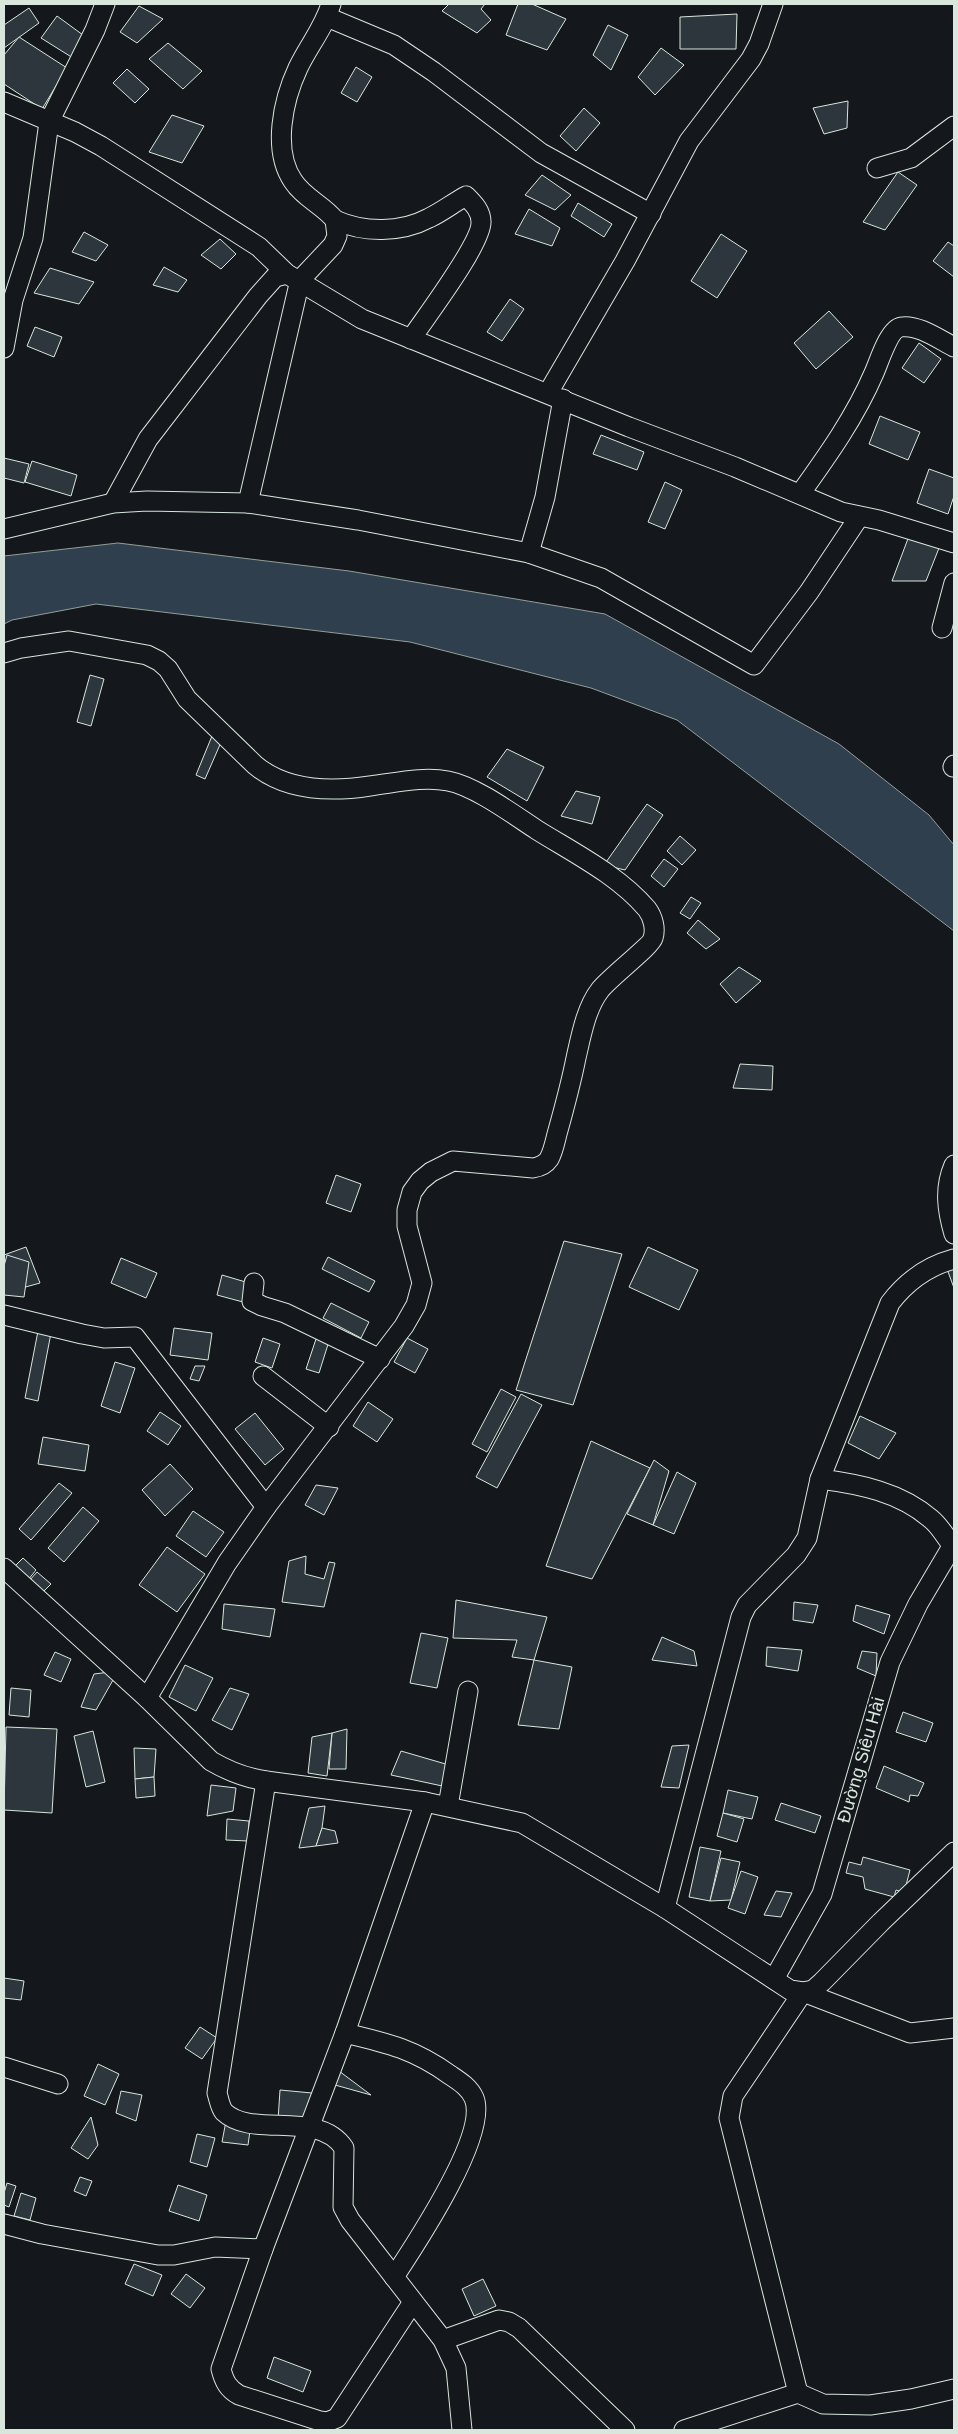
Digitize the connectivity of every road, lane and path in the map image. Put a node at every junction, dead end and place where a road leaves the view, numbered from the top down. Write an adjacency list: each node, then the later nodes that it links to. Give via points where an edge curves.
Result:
1 (105, 4): 5 (street)
2 (774, 4): 8 (street, via 751,59 688,141)
3 (329, 10): 8 (street, via 394,45 541,153); 9 (street, via 320,33 298,67 291,87 282,152 286,169 294,182)
4 (4, 102): 5 (street)
5 (49, 122): 10 (street, via 101,146 223,223 260,247); 13 (street, via 30,255 13,300)
6 (954, 126): 7 (street, via 911,158)
7 (877, 168)
8 (651, 214): 14 (street)
9 (335, 220): 10 (street, via 337,236 333,245); 11 (street, via 363,228 399,230 430,218 466,196 477,206 482,224 471,249)
10 (294, 277): 11 (street, via 362,319); 16 (street); 17 (street, via 275,277 258,296 160,423)
11 (411, 338): 14 (street)
12 (954, 347): 15 (street, via 914,329 896,329 849,423)
13 (4, 348)
14 (555, 396): 15 (street); 21 (street, via 545,497)
15 (800, 494): 18 (street)
16 (248, 503): 17 (street, via 148,501); 21 (street, via 358,520)
17 (113, 504): 19 (street)
18 (859, 517): 20 (street); 21 (street, via 809,592 754,665 601,578)
19 (4, 528)
20 (954, 543)
21 (529, 553)
22 (954, 583): 23 (street)
23 (942, 628)
24 (4, 653): 30 (street, via 69,641 146,655 168,669 186,699 265,773 289,783 320,789 359,788 418,780 451,781 504,808 612,878 647,910 652,919 651,943 613,974 592,1006 580,1040 552,1154 546,1164 533,1168 453,1161 431,1172 412,1192 407,1226 422,1283 416,1305)
25 (954, 1164): 26 (street, via 947,1194)
26 (954, 1234)
27 (954, 1259): 33 (street, via 912,1278 890,1303)
28 (254, 1283): 30 (street, via 252,1301)
29 (4, 1315): 34 (street, via 104,1338 136,1337)
30 (380, 1358): 32 (street)
31 (262, 1376): 32 (street)
32 (329, 1427): 34 (street)
33 (820, 1479): 35 (street, via 864,1485 893,1496 932,1520); 43 (street, via 807,1538 796,1555 746,1605 741,1617)
34 (266, 1507): 38 (street, via 204,1598)
35 (953, 1545): 44 (street, Đường Siêu Hài, via 918,1604 890,1662 822,1894)
36 (4, 1568): 38 (street)
37 (468, 1691): 41 (street)
38 (147, 1698): 39 (street, via 211,1760 232,1772)
39 (266, 1781): 40 (street); 50 (street, via 217,2094 224,2111 243,2121)
40 (425, 1802): 41 (street); 47 (street)
41 (448, 1806): 43 (street, via 522,1823)
42 (954, 1852): 45 (street, via 822,1982 813,1990)
43 (665, 1908): 44 (street)
44 (774, 1979): 45 (street, via 790,1990)
45 (803, 1992): 46 (street, via 910,2033); 57 (street, via 733,2096 729,2118)
46 (954, 2028)
47 (345, 2033): 50 (street); 53 (street, via 401,2047 438,2066 468,2088 477,2111 445,2197)
48 (4, 2067): 49 (street)
49 (58, 2084)
50 (309, 2128): 52 (street); 53 (street, via 332,2136 344,2148 342,2207)
51 (4, 2224): 52 (street, via 158,2255 215,2247)
52 (263, 2249): 54 (street, via 221,2369 227,2385 239,2395 332,2422)
53 (394, 2278): 54 (street)
54 (413, 2302): 55 (street)
55 (443, 2340): 58 (street, via 456,2368); 59 (street, via 499,2320 509,2322)
56 (954, 2389): 57 (street, via 870,2405 823,2404)
57 (798, 2393): 60 (street)
58 (462, 2430)
59 (625, 2430)
60 (684, 2430)

